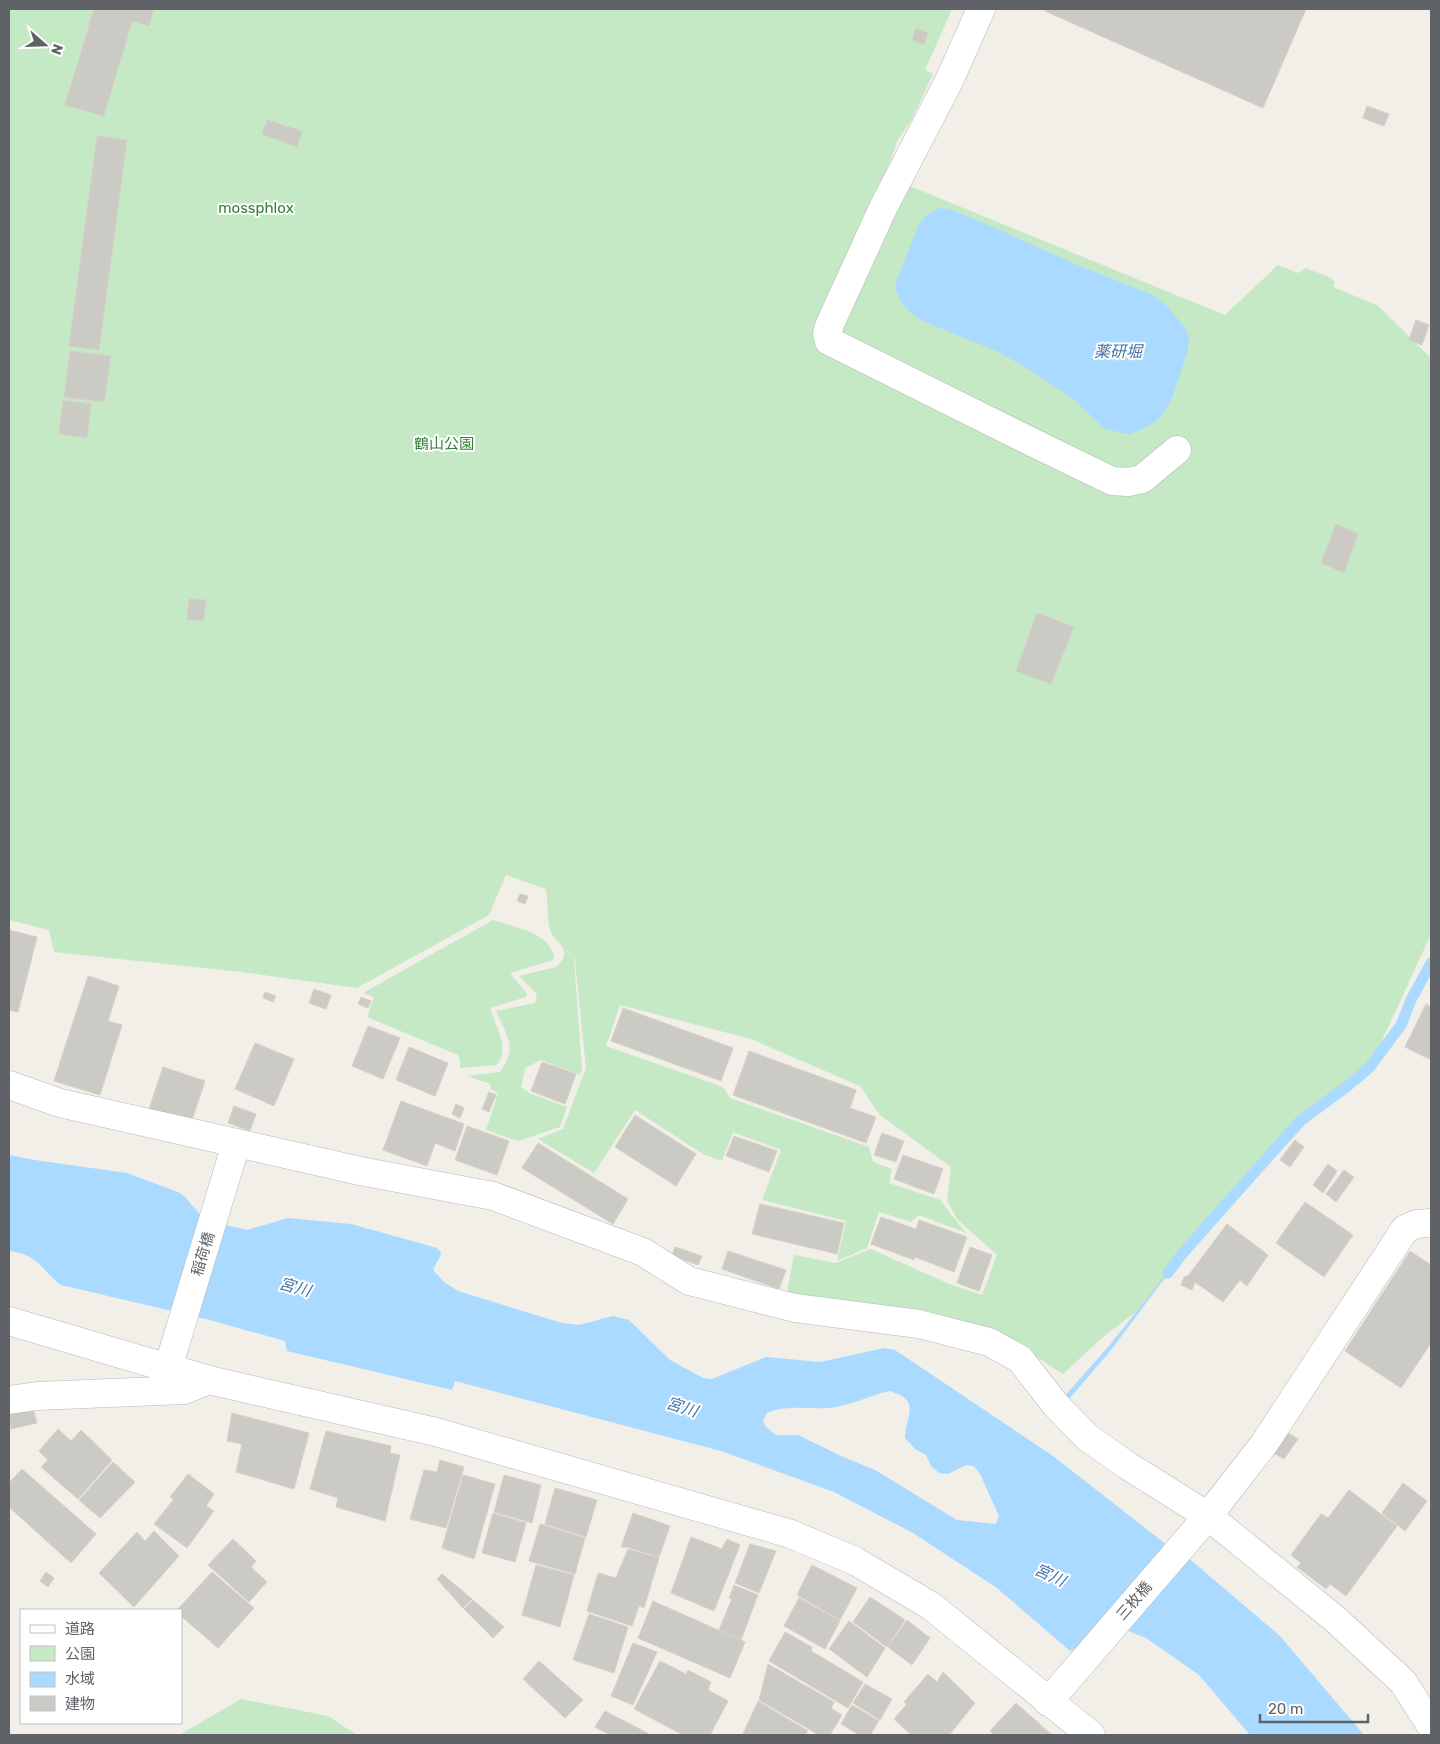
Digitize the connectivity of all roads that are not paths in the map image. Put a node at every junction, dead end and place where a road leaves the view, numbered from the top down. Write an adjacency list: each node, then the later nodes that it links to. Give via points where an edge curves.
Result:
1 (980, 9): 2 (street, via 949,81 883,208 830,324 829,341 1112,480 1128,482 1142,479)
2 (1177, 450)
3 (9, 1085): 4 (street, via 60,1104)
4 (235, 1147): 7 (street, 稲荷橋); 10 (street, via 493,1196 643,1252 689,1281 794,1308 919,1324 989,1342 1020,1359 1055,1404 1087,1437)
5 (1431, 1223): 10 (street, 三枚橋, via 1405,1229 1264,1444)
6 (9, 1321): 7 (street)
7 (170, 1363): 8 (street)
8 (209, 1380): 9 (street, via 184,1390); 11 (street, via 436,1432 791,1534 855,1561 931,1606)
9 (9, 1400)
10 (1205, 1519): 11 (street, 三枚橋); 12 (street, via 1335,1618 1403,1682)
11 (1048, 1702): 13 (street)
12 (1431, 1726)
13 (1090, 1735)

